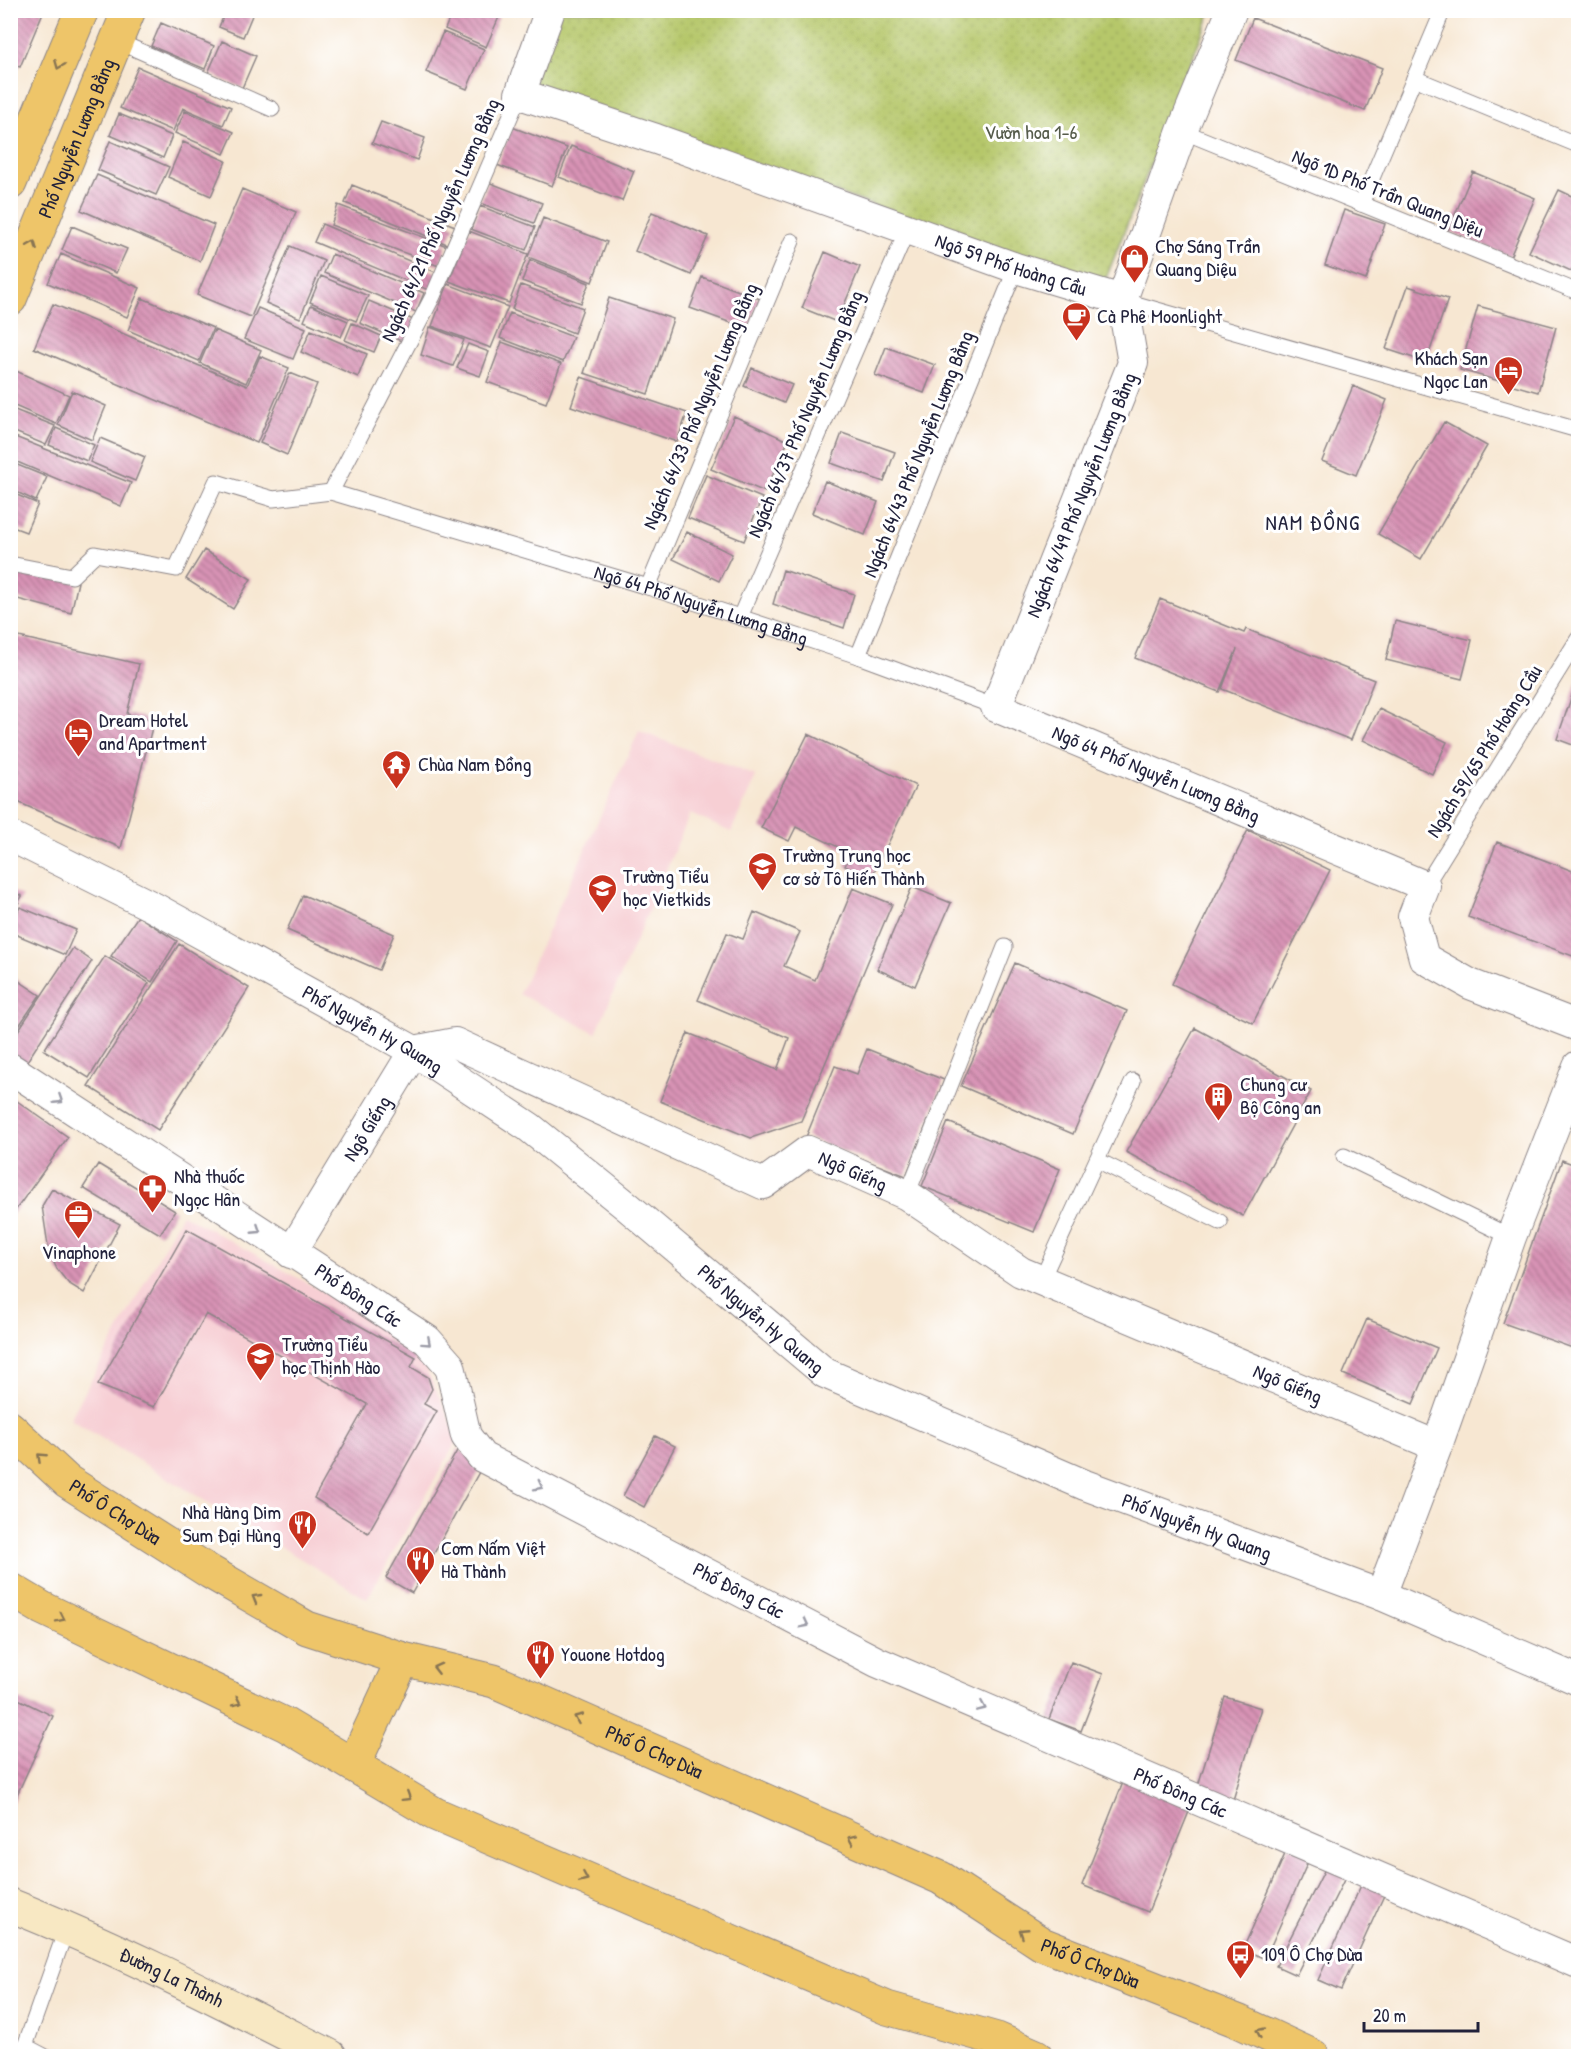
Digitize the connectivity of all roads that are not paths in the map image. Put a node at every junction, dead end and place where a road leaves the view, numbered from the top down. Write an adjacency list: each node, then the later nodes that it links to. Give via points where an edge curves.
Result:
1 (82, 10): 12 (main road, one-way to 12)
2 (129, 10): 6 (main road, Phố Nguyễn Lương Bằng)
3 (550, 10): 8 (street)
4 (1232, 10): 10 (street, Ngách 64/49 Phố Nguyễn Lương Bằng)
5 (1443, 10): 7 (lane)
6 (117, 41): 9 (lane); 18 (main road, Phố Nguyễn Lương Bằng, one-way to 6)
7 (1414, 78): 11 (lane); 13 (lane)
8 (520, 94): 14 (street, Ngõ 59 Phố Hoàng Cầu); 21 (lane, Ngách 64/21 Phố Nguyễn Lương Bằng, via 433,296)
9 (272, 109)
10 (1182, 131): 13 (lane, Ngõ 1D Phố Trần Quang Diệu); 19 (street, Ngách 64/49 Phố Nguyễn Lương Bằng)
11 (1578, 145)
12 (10, 183)
13 (1361, 204): 17 (lane, Ngõ 1D Phố Trần Quang Diệu)
14 (908, 228): 16 (street, Ngõ 59 Phố Hoàng Cầu); 24 (lane, Ngách 64/37 Phố Nguyễn Lương Bằng)
15 (792, 241): 23 (lane, Ngách 64/33 Phố Nguyễn Lương Bằng)
16 (1016, 268): 19 (street, Ngõ 59 Phố Hoàng Cầu); 26 (lane, Ngách 64/43 Phố Nguyễn Lương Bằng)
17 (1578, 292)
18 (10, 299)
19 (1122, 300): 20 (lane, Ngõ 59 Phố Hoàng Cầu); 27 (street, Ngách 64/49 Phố Nguyễn Lương Bằng, via 1133,363)
20 (1578, 430)
21 (331, 492): 22 (lane, Ngõ 64 Phố Nguyễn Lương Bằng, via 273,499 216,482 176,569 95,554 72,576); 23 (lane, Ngõ 64 Phố Nguyễn Lương Bằng)
22 (10, 564)
23 (648, 587): 24 (lane, Ngõ 64 Phố Nguyễn Lương Bằng)
24 (740, 617): 26 (lane, Ngõ 64 Phố Nguyễn Lương Bằng)
25 (1578, 639): 29 (lane, Ngách 59/65 Phố Hoàng Cầu)
26 (858, 656): 27 (lane, Ngõ 64 Phố Nguyễn Lương Bằng)
27 (996, 707): 29 (street, Ngõ 64 Phố Nguyễn Lương Bằng)
28 (10, 836): 32 (street, Phố Nguyễn Hy Quang, via 153,907)
29 (1425, 886): 31 (street, via 1413,917 1424,958 1470,984)
30 (1005, 947): 38 (lane)
31 (1578, 1026)
32 (414, 1051): 38 (street, Ngõ Giếng, via 455,1043 763,1184 808,1151); 41 (street, Ngõ Giếng); 46 (street, Phố Nguyễn Hy Quang, via 529,1127 825,1373 1085,1485)
33 (1578, 1066): 40 (street)
34 (10, 1068): 41 (street, Phố Đông Các, one-way to 41)
35 (1133, 1081): 37 (lane)
36 (1344, 1156): 40 (lane)
37 (1097, 1160): 39 (lane); 42 (lane)
38 (907, 1195): 42 (street, Ngõ Giếng, via 1021,1272)
39 (1220, 1222)
40 (1511, 1238): 44 (street)
41 (291, 1252): 52 (street, Phố Đông Các, one-way to 52, via 427,1340 450,1366 466,1436 482,1457 877,1662)
42 (1041, 1281): 44 (street, Ngõ Giếng)
43 (10, 1428): 47 (main road, Phố Ô Chợ Dừa, one-way to 43, via 307,1628 210,1572 67,1482)
44 (1437, 1446): 46 (street)
45 (10, 1589): 49 (main road, one-way to 49, via 286,1725)
46 (1381, 1594): 48 (street, Phố Nguyễn Hy Quang)
47 (403, 1659): 49 (main road); 56 (main road, Phố Ô Chợ Dừa, one-way to 47, via 1240,2022 1042,1944 941,1878 494,1681)
48 (1578, 1680)
49 (354, 1764): 55 (main road, one-way to 55, via 435,1814 865,1999 997,2039)
50 (10, 1905): 51 (street, Đường La Thành)
51 (67, 1927): 53 (lane, via 25,2046); 54 (street, Đường La Thành)
52 (1578, 1964)
53 (44, 2056)
54 (330, 2056)
55 (1036, 2056)
56 (1313, 2056)

